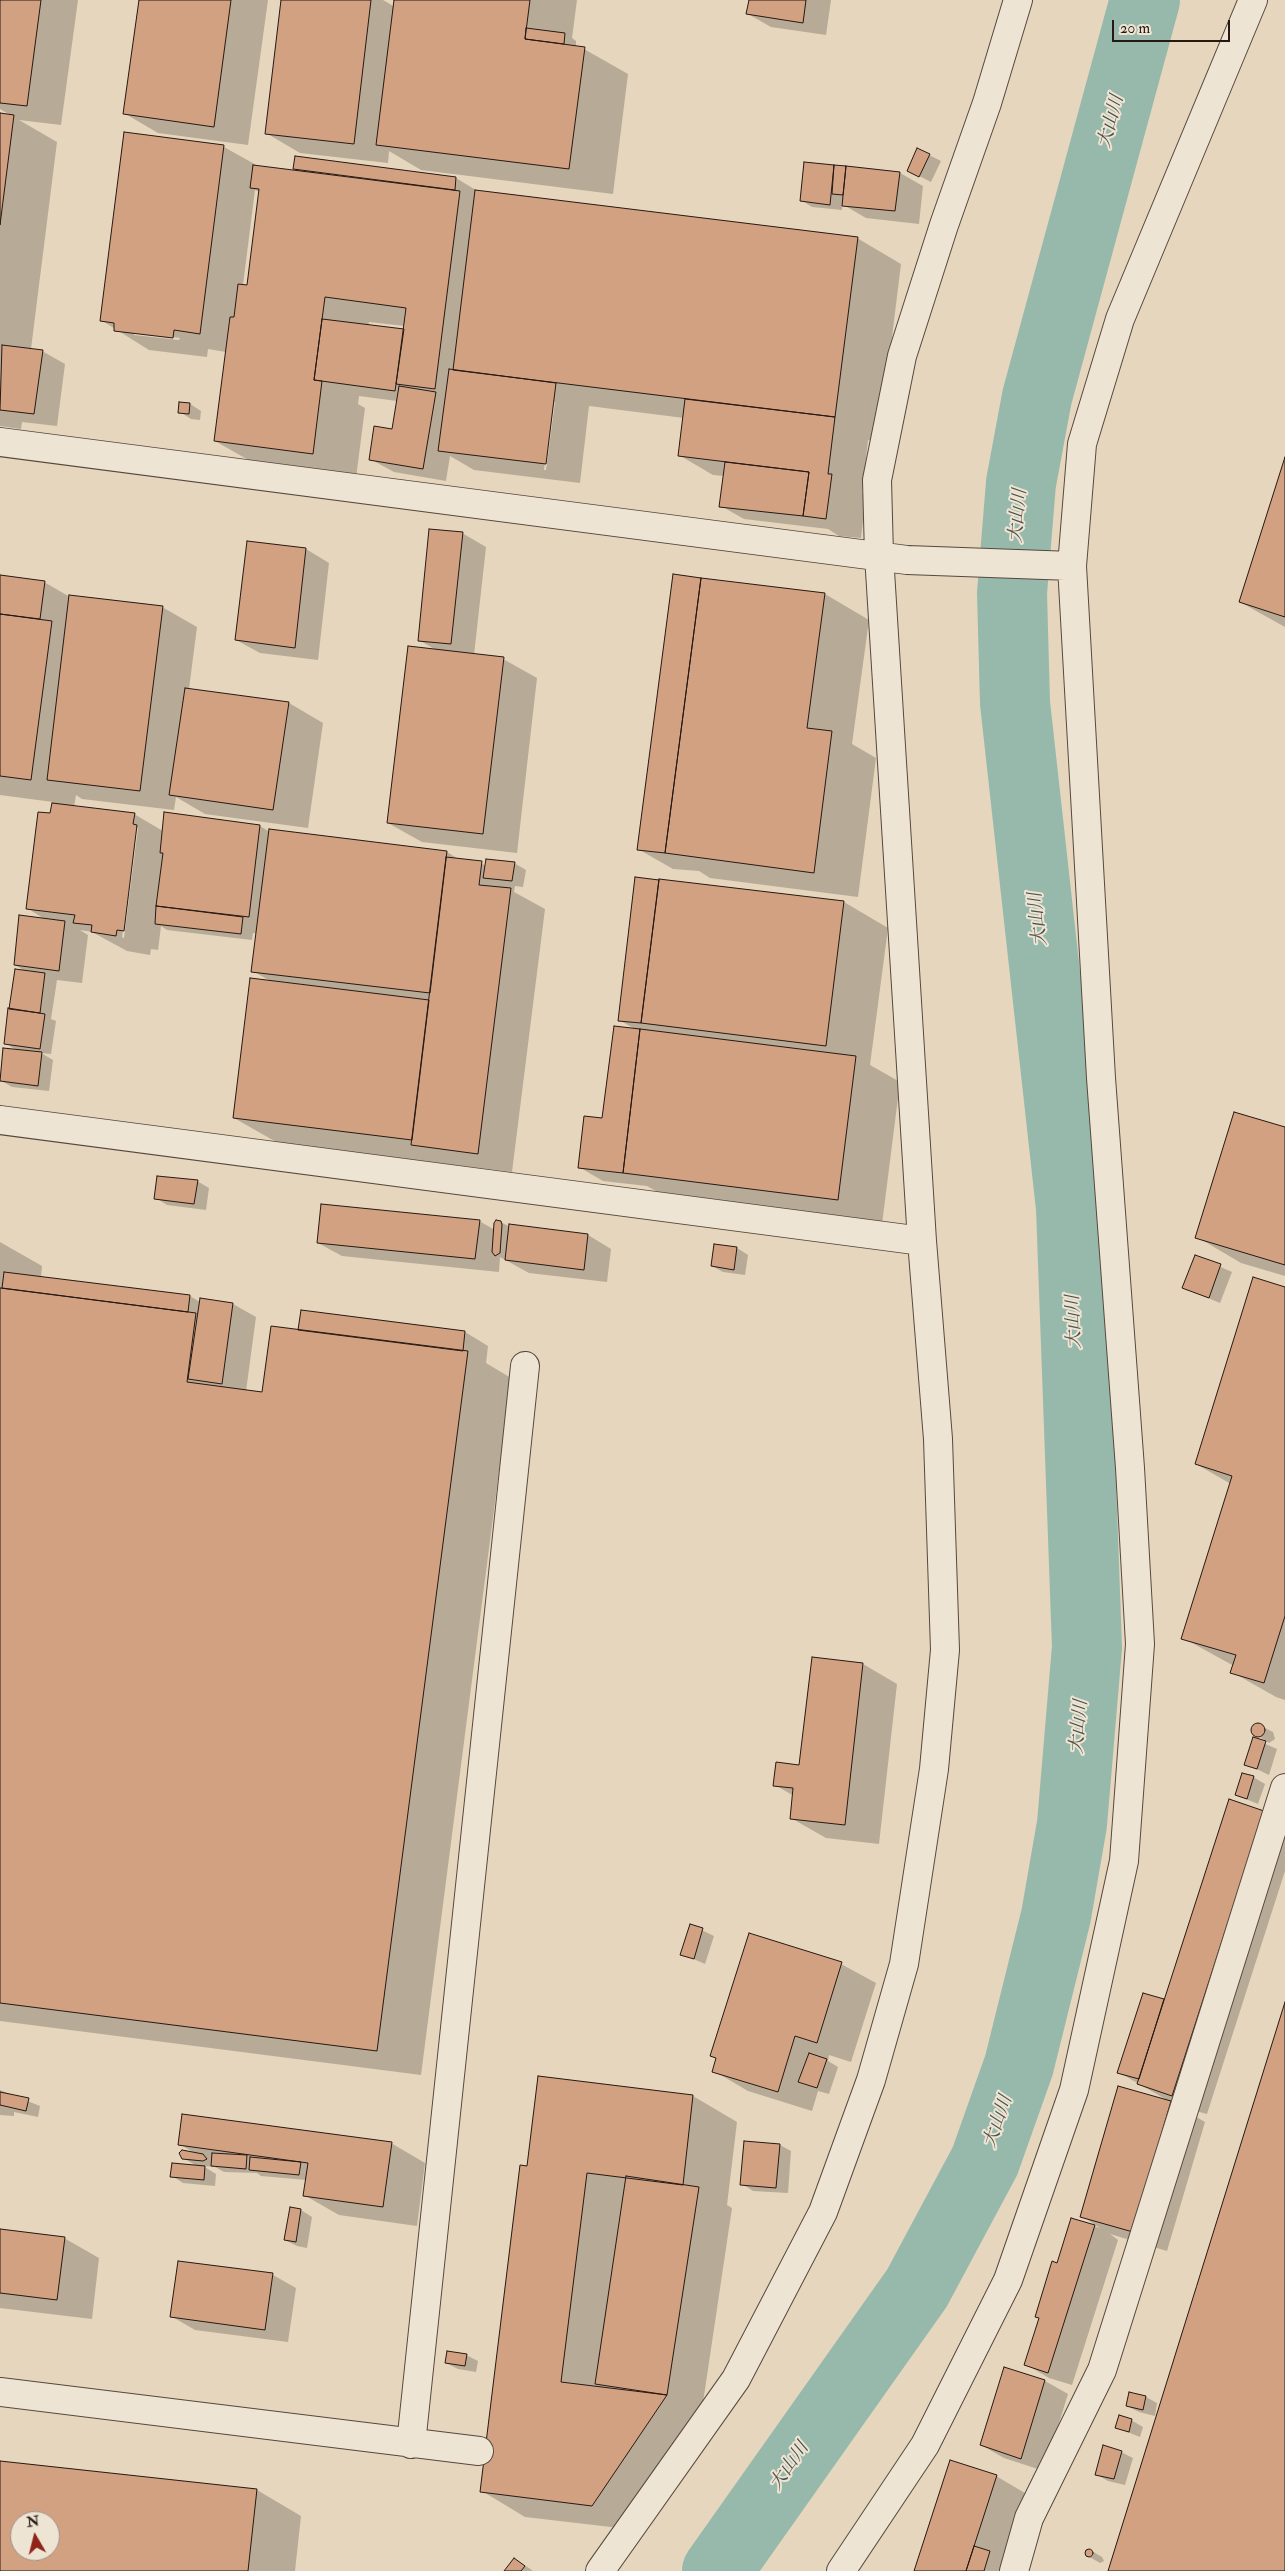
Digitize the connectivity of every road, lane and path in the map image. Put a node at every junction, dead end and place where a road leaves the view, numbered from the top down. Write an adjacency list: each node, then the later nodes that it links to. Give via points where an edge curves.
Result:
1 (1018, 0): 4 (street, via 987,104 902,356 877,480)
2 (1253, 0): 5 (street, via 1120,319 1082,444)
3 (0, 442): 4 (street)
4 (878, 555): 5 (street, via 907,560); 7 (street)
5 (1062, 565): 14 (street, via 1130,1468 1140,1644 1124,1861 1074,2090 1008,2280 925,2444)
6 (0, 1120): 7 (street)
7 (922, 1241): 13 (street, via 938,1439 945,1650 934,1769 904,1964 871,2080 823,2212 736,2379)
8 (525, 1366): 11 (street)
9 (1285, 1788): 15 (street, via 1102,2370 1028,2518)
10 (0, 2392): 11 (street)
11 (411, 2444): 12 (street)
12 (479, 2451)
13 (600, 2571)
14 (841, 2571)
15 (1014, 2571)

